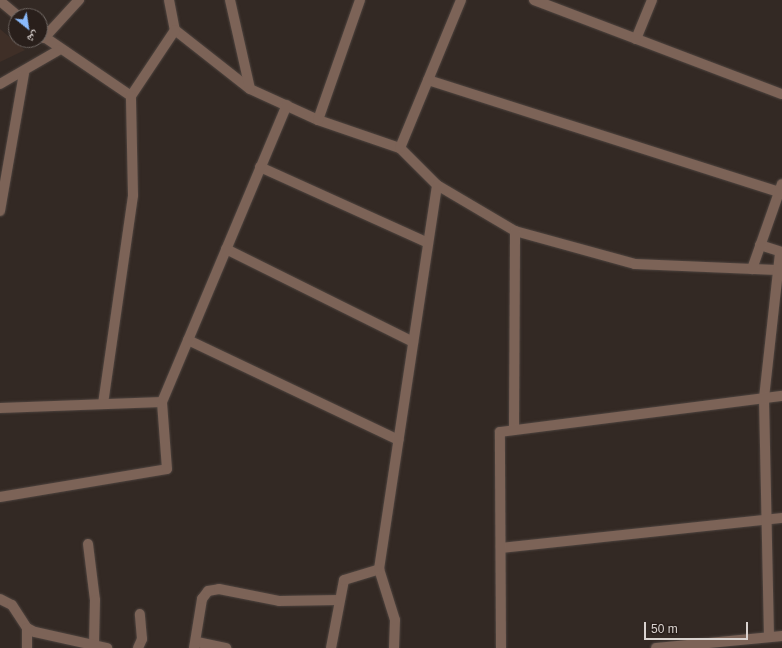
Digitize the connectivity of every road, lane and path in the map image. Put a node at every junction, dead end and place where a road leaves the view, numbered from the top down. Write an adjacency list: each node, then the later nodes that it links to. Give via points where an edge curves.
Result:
1 (79, 0): 10 (street)
2 (169, 0): 11 (street)
3 (230, 0): 18 (street)
4 (360, 0): 22 (street)
5 (461, 0): 16 (street)
6 (534, 0): 12 (street)
7 (652, 0): 12 (street)
8 (0, 1): 9 (street)
9 (8, 8)
10 (48, 30)
11 (175, 30): 18 (street); 20 (street)
12 (636, 38): 19 (street)
13 (48, 41): 14 (street)
14 (59, 50): 15 (street); 20 (street)
15 (24, 72): 17 (street); 27 (street)
16 (428, 80): 23 (street); 26 (street)
17 (0, 84)
18 (250, 88): 21 (street)
19 (782, 94)
20 (131, 96): 40 (street, via 133,195)
21 (286, 105): 22 (street); 24 (street)
22 (318, 120): 23 (street)
23 (400, 148): 25 (street)
24 (260, 167): 29 (street); 31 (street)
25 (437, 185): 28 (street); 29 (street)
26 (781, 188): 30 (street)
27 (0, 211)
28 (515, 231): 33 (street, via 635,264); 42 (street)
29 (428, 243): 36 (street)
30 (760, 245): 32 (street); 33 (street)
31 (226, 249): 35 (street); 36 (street)
32 (781, 252): 34 (street)
33 (752, 269): 34 (street)
34 (777, 270): 38 (street)
35 (188, 340): 39 (street); 43 (street)
36 (413, 342): 43 (street)
37 (782, 396): 38 (street)
38 (764, 398): 42 (street); 46 (street)
39 (162, 402): 40 (street); 44 (street, via 167,469)
40 (102, 404): 41 (street)
41 (0, 408)
42 (514, 430): 48 (street, via 500,432)
43 (399, 440): 49 (street)
44 (0, 497)
45 (782, 518): 46 (street)
46 (767, 520): 48 (street); 55 (street)
47 (88, 544): 56 (street, via 95,600)
48 (501, 548): 64 (street)
49 (379, 568): 51 (street, via 344,580); 63 (street, via 395,620)
50 (0, 599): 53 (street, via 12,605)
51 (340, 600): 57 (street, via 279,601 219,589 208,591 202,599); 62 (street)
52 (140, 614): 60 (street, via 142,639)
53 (27, 628): 56 (street); 58 (street)
54 (782, 636): 55 (street)
55 (769, 637): 65 (street)
56 (94, 644): 59 (street)
57 (196, 645): 61 (street)
58 (27, 648)
59 (107, 648)
60 (138, 648)
61 (226, 648)
62 (331, 648)
63 (394, 648)
64 (501, 648)
65 (656, 648)

